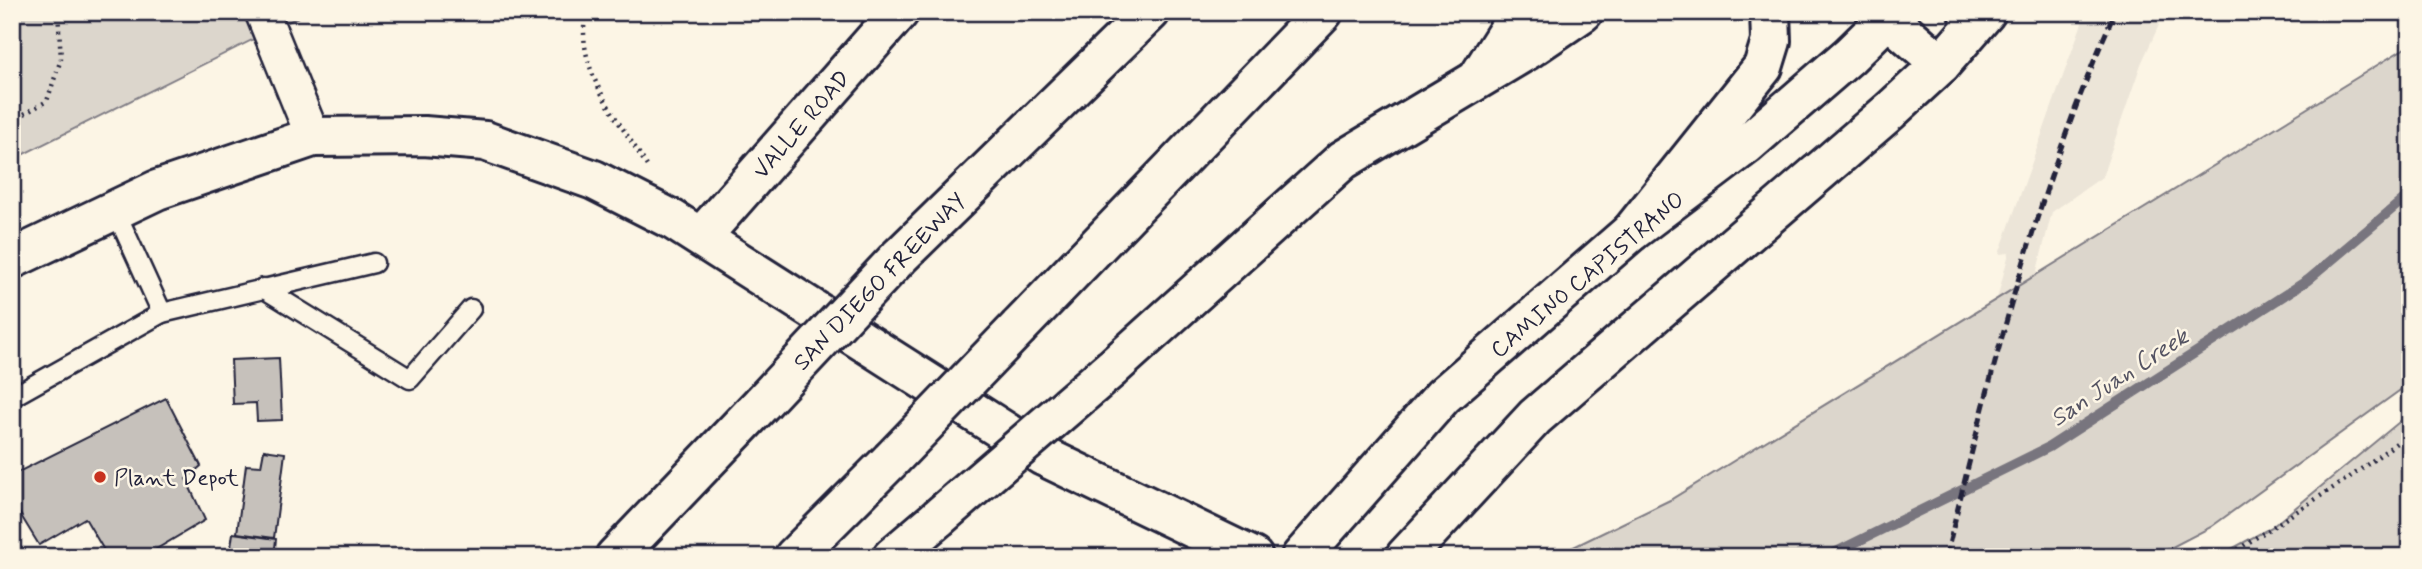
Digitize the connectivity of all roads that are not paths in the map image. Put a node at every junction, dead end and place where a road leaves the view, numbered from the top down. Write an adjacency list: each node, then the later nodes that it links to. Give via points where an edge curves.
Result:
1 (262, 12): 12 (street)
2 (899, 12): 14 (main road, VALLE ROAD)
3 (1150, 12): 22 (main road, SAN DIEGO FREEWAY, bridge, via 899,257)
4 (1323, 12): 23 (main road, bridge)
5 (1520, 12): 11 (main road)
6 (1583, 12): 11 (main road)
7 (1770, 12): 15 (main road, via 1771,41 1763,67)
8 (1888, 14): 10 (main road); 15 (main road, CAMINO CAPISTRANO, via 1849,56 1746,145)
9 (1977, 15): 10 (main road)
10 (1941, 64): 27 (main road, via 1535,416)
11 (1477, 79): 24 (main road, bridge, via 1343,160)
12 (313, 137): 13 (main road, via 157,190); 14 (main road, via 425,135 485,141 594,180)
13 (115, 210): 16 (main road); 20 (lane)
14 (687, 228): 25 (main road, via 1043,456)
15 (1631, 232): 26 (main road, CAMINO CAPISTRANO, via 1443,396)
16 (12, 259)
17 (374, 263): 18 (lane)
18 (263, 288): 19 (lane, via 410,379); 20 (lane)
19 (471, 309)
20 (162, 313): 21 (lane)
21 (12, 397)
22 (615, 557)
23 (794, 557)
24 (892, 557)
25 (1253, 557)
26 (1301, 557)
27 (1405, 557)

